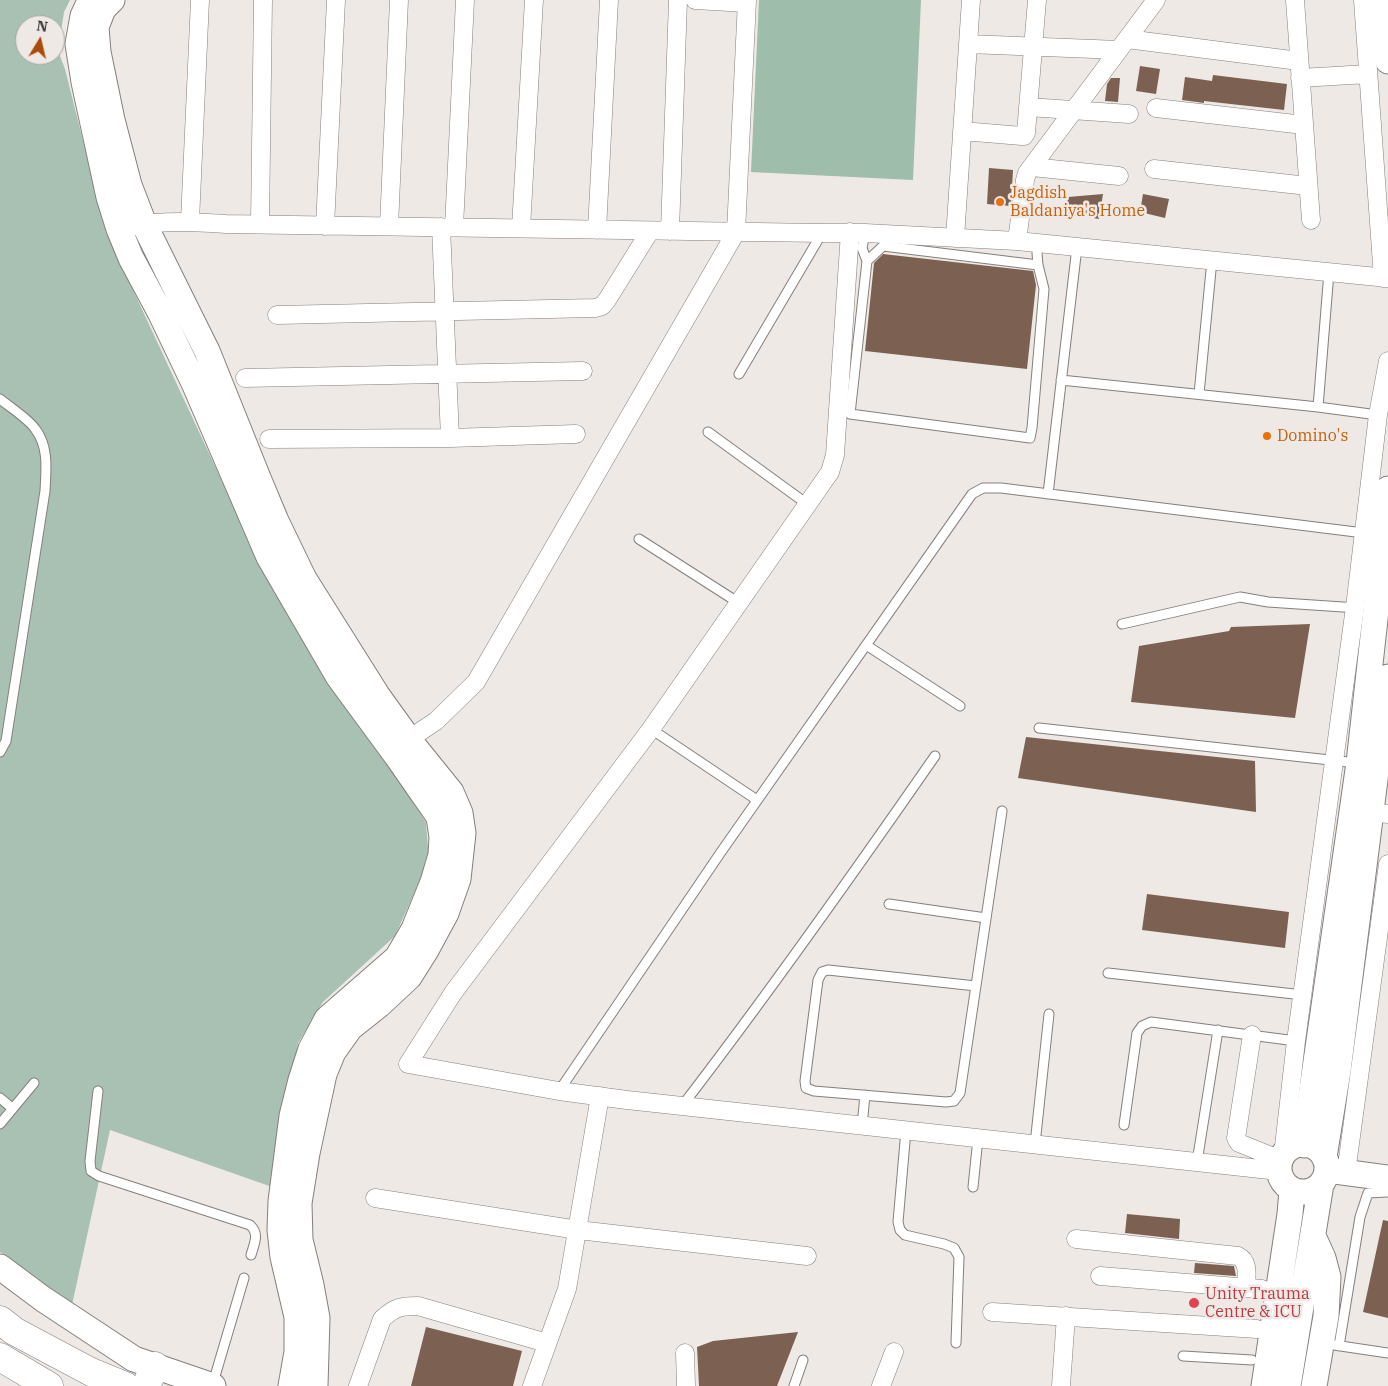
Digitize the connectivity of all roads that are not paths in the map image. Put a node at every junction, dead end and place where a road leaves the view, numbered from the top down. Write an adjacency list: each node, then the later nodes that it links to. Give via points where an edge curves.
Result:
1 (91, 0): 42 (street, via 83,16 78,44)
2 (112, 0): 36 (street, via 103,9 96,27 98,52 112,120)
3 (200, 0): 35 (street)
4 (263, 0): 37 (street)
5 (336, 0): 38 (street)
6 (399, 0): 39 (street)
7 (465, 0): 40 (street)
8 (534, 0): 41 (street)
9 (609, 0): 43 (street)
10 (678, 0): 45 (street)
11 (695, 0): 18 (street)
12 (971, 0): 19 (street)
13 (1037, 0): 21 (street)
14 (1156, 0): 20 (street)
15 (1295, 0): 23 (street)
16 (1363, 0): 22 (street)
17 (1383, 0): 22 (street)
18 (747, 1): 46 (street)
19 (968, 44): 21 (street); 29 (street)
20 (1123, 44): 21 (street); 23 (street); 26 (street)
21 (1034, 46): 24 (street)
22 (1378, 68): 23 (street); 57 (street)
23 (1300, 69): 28 (street)
24 (1029, 107): 26 (street); 29 (street, via 1024,136)
25 (1156, 108): 28 (street)
26 (1074, 110): 27 (street); 30 (street)
27 (1129, 114)
28 (1304, 124): 33 (street)
29 (962, 131): 49 (street)
30 (1032, 167): 32 (street); 50 (street, via 1025,180)
31 (1154, 169): 33 (street)
32 (1119, 176)
33 (1308, 186): 34 (street)
34 (1310, 220)
35 (190, 221): 36 (street); 37 (street)
36 (144, 224): 42 (street); 87 (street, via 207,351 265,495 304,579 377,695)
37 (260, 224): 38 (street)
38 (325, 226): 39 (street)
39 (389, 226): 40 (street)
40 (448, 227): 41 (street); 58 (street)
41 (521, 228): 43 (street)
42 (119, 229): 153 (street, via 194,383 269,557 338,676 439,818 442,837 441,856 414,929 397,958 328,1019 311,1049 301,1080 292,1116 280,1230 297,1317 297,1352)
43 (597, 230): 44 (street)
44 (650, 231): 45 (street); 58 (street, via 602,306)
45 (670, 231): 46 (street)
46 (736, 232): 47 (street); 87 (street, via 476,682 436,721)
47 (822, 233): 48 (street); 63 (lane)
48 (858, 233): 49 (street); 54 (lane); 76 (street, via 835,455 830,472)
49 (955, 238): 50 (street)
50 (1017, 241): 51 (street)
51 (1039, 243): 52 (street); 55 (lane)
52 (1077, 247): 53 (street); 65 (lane)
53 (1212, 260): 56 (street); 66 (lane)
54 (867, 261): 55 (lane, via 883,246); 55 (lane, via 850,414 1030,438 1044,289)
55 (1038, 265)
56 (1329, 272): 57 (street); 68 (lane)
57 (1386, 278)
58 (445, 311): 59 (street); 62 (street)
59 (278, 315)
60 (1388, 360): 69 (street)
61 (583, 371): 62 (street)
62 (448, 374): 64 (street); 72 (street)
63 (739, 374)
64 (245, 378)
65 (1062, 380): 66 (lane); 75 (lane)
66 (1199, 394): 68 (lane)
67 (0, 399): 88 (lane, via 36,429 44,445 47,465 6,741)
68 (1318, 407): 69 (lane)
69 (1378, 415): 77 (street)
70 (708, 432): 76 (lane)
71 (576, 434): 72 (street)
72 (450, 438): 73 (street)
73 (269, 440)
74 (1388, 489): 80 (street)
75 (1048, 494): 77 (lane); 82 (lane, via 983,488 972,494)
76 (807, 504): 79 (street)
77 (1364, 534): 80 (street)
78 (639, 538): 79 (lane)
79 (739, 603): 86 (street)
80 (1366, 609): 81 (lane, via 1240,597); 90 (street)
81 (1122, 624)
82 (866, 646): 84 (lane); 91 (lane)
83 (1388, 677): 93 (street)
84 (960, 706)
85 (1039, 728): 90 (lane)
86 (651, 729): 91 (lane); 106 (street, via 453,993 408,1064)
87 (409, 739): 154 (street, via 452,792 460,813 463,833 458,879 446,913 409,977 350,1028 333,1052 324,1074 299,1203 300,1240 317,1318)
88 (0, 752)
89 (935, 756): 110 (lane, via 830,906)
90 (1347, 762): 99 (street); 119 (street)
91 (758, 800): 106 (lane)
92 (1002, 811): 96 (lane)
93 (1379, 813): 119 (street, via 1338,1071)
94 (1388, 864): 119 (street, via 1379,954)
95 (889, 904): 96 (lane)
96 (986, 918): 98 (lane)
97 (1108, 973): 99 (lane)
98 (976, 986): 107 (lane, via 960,1094 954,1101); 107 (lane, via 828,970 822,972 818,980 806,1088)
99 (1304, 995): 103 (street)
100 (1049, 1014): 117 (lane)
101 (1218, 1030): 102 (lane); 113 (lane, via 1150,1022 1142,1026 1137,1032); 118 (lane)
102 (1252, 1035): 103 (lane); 119 (street, via 1236,1138 1239,1143)
103 (1296, 1041): 119 (street)
104 (34, 1083): 111 (lane)
105 (98, 1091): 128 (lane, via 91,1171 250,1226 256,1236)
106 (559, 1091): 108 (street)
107 (865, 1095): 114 (lane)
108 (600, 1096): 110 (street); 125 (street)
109 (0, 1098): 111 (lane)
110 (682, 1106): 114 (street)
111 (12, 1108): 112 (lane)
112 (0, 1124)
113 (1124, 1125)
114 (862, 1126): 115 (street)
115 (906, 1130): 116 (street); 139 (lane, via 898,1222 905,1234 954,1248 959,1257)
116 (978, 1138): 117 (street); 121 (lane)
117 (1035, 1144): 118 (street)
118 (1197, 1162): 119 (street)
119 (1306, 1167): 120 (street); 124 (street); 126 (street)
120 (1388, 1178)
121 (973, 1187)
122 (1388, 1192): 140 (lane, via 1368,1193)
123 (375, 1198): 125 (street)
124 (1290, 1214): 133 (street, via 1263,1278); 162 (street)
125 (578, 1230): 129 (street); 138 (street, via 567,1289)
126 (1312, 1236): 140 (street, via 1328,1278 1326,1316); 163 (street)
127 (1076, 1239): 133 (street, via 1238,1256 1246,1264)
128 (251, 1255)
129 (807, 1256)
130 (0, 1267): 149 (street, via 134,1359)
131 (1100, 1276): 133 (street)
132 (244, 1278): 152 (lane)
133 (1254, 1289): 137 (street)
134 (992, 1312): 135 (street)
135 (1066, 1316): 137 (street); 160 (street)
136 (0, 1320): 151 (highway, via 91,1372)
137 (1257, 1329): 148 (street)
138 (547, 1343): 155 (street, via 418,1306 401,1306 382,1319); 156 (street)
139 (956, 1343)
140 (1330, 1344): 144 (lane); 164 (street)
141 (0, 1348): 150 (lane)
142 (894, 1352): 159 (street)
143 (685, 1353): 157 (street)
144 (1388, 1353)
145 (1182, 1356): 148 (lane)
146 (0, 1357): 150 (highway)
147 (803, 1360): 158 (lane)
148 (1252, 1360): 161 (street)
149 (151, 1376): 152 (street)
150 (52, 1384)
151 (125, 1386)
152 (212, 1386)
153 (292, 1386)
154 (315, 1386)
155 (358, 1386)
156 (532, 1386)
157 (686, 1386)
158 (794, 1386)
159 (881, 1386)
160 (1061, 1386)
161 (1249, 1386)
162 (1264, 1386)
163 (1288, 1386)
164 (1314, 1386)

